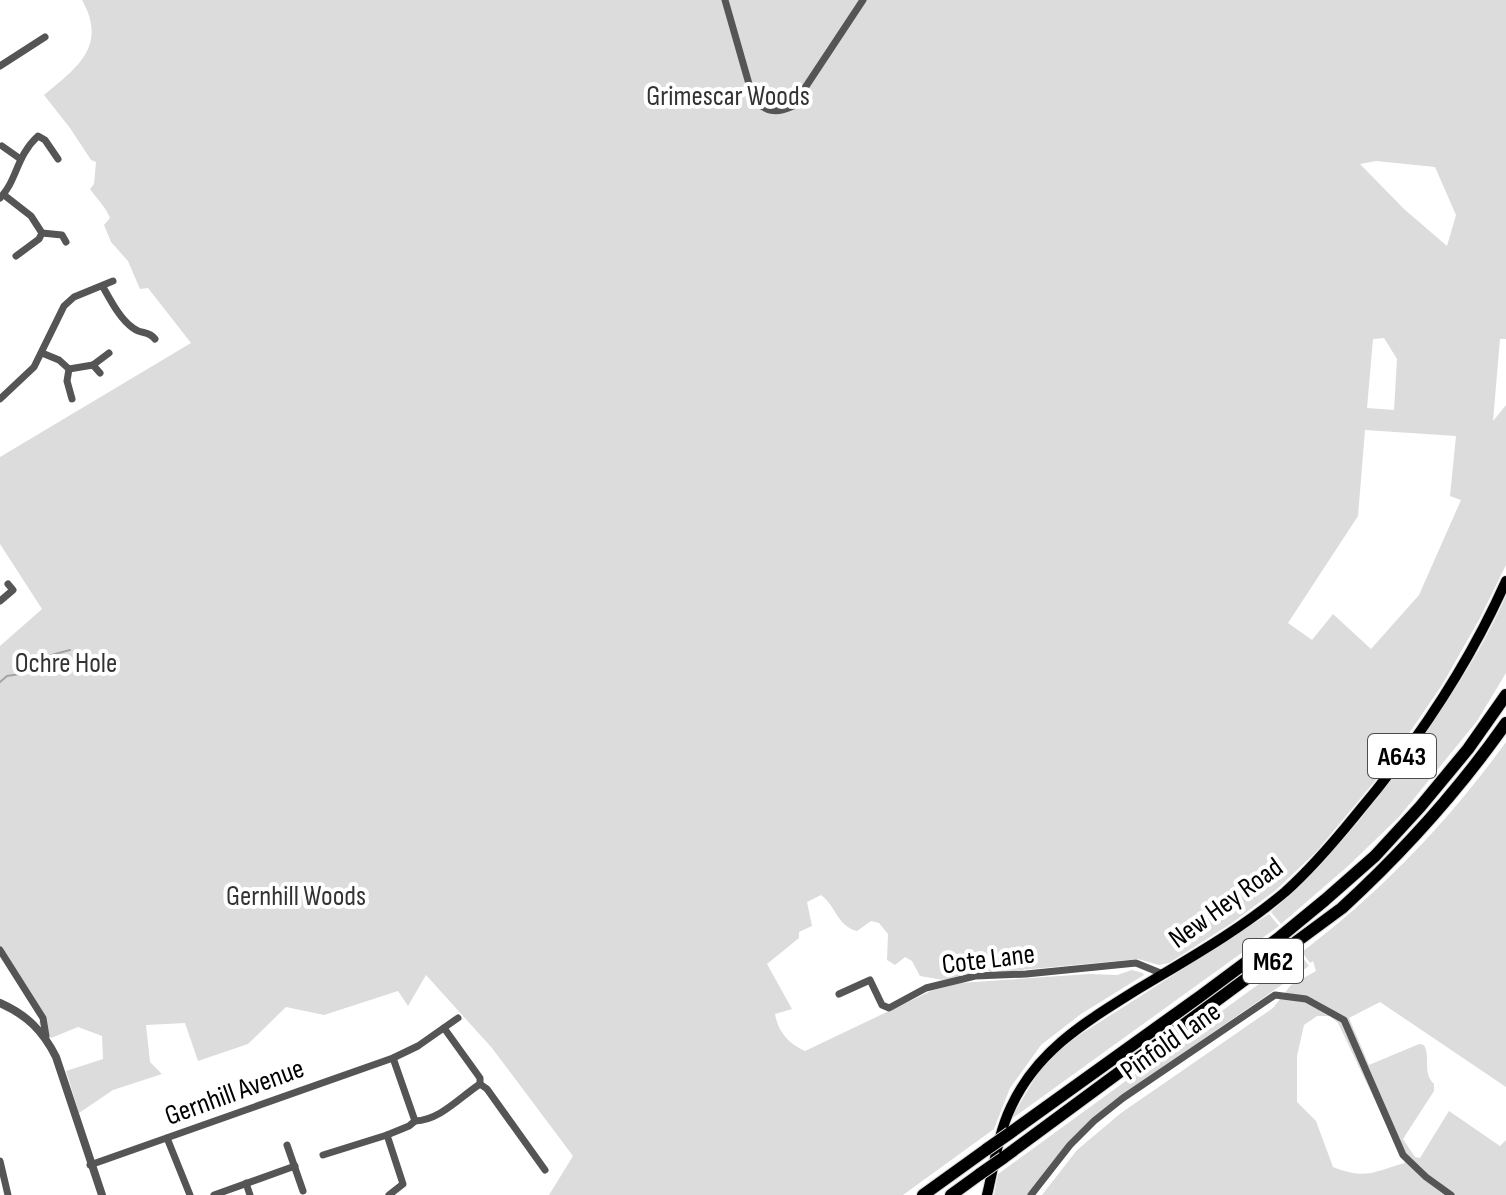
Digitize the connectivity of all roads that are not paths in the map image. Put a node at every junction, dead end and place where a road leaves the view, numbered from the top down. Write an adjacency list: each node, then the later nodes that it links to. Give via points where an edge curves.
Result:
1 (725, 0): 2 (street, via 753,98 762,108 779,112 793,106)
2 (863, 0)
3 (45, 37): 4 (street)
4 (0, 66)
5 (2, 146): 6 (street)
6 (19, 158): 7 (street, via 38,136); 8 (street)
7 (58, 159)
8 (2, 196): 9 (street, via 31,216)
9 (42, 233): 10 (street); 11 (street)
10 (66, 235)
11 (16, 256)
12 (113, 281): 13 (street)
13 (103, 287): 14 (street, via 131,327 151,329); 15 (street, via 64,306)
14 (155, 339)
15 (42, 353): 18 (street); 20 (street)
16 (109, 353): 17 (street)
17 (93, 365): 18 (street); 19 (street)
18 (69, 369): 21 (street)
19 (100, 373)
20 (0, 399)
21 (72, 399)
22 (1506, 581): 28 (main road, New Hey Road / A643, via 1472,650 1421,729 1325,853 1255,916)
23 (8, 584): 24 (street, via 13,590)
24 (0, 601)
25 (1506, 695): 53 (highway, M62, bridge, via 1420,807 1325,900)
26 (1506, 723): 54 (highway, M62, bridge, via 1429,821 1342,908)
27 (0, 950): 33 (street, via 43,1018)
28 (1163, 974): 29 (street, Cote Lane, via 1136,963 975,976 926,988 889,1008 882,1005 870,980); 55 (main road, New Hey Road / A643, via 1072,1032 1036,1066 1011,1107)
29 (839, 994)
30 (0, 1003): 33 (street, via 23,1014)
31 (458, 1018): 32 (street, Gernhill Avenue)
32 (444, 1028): 34 (street, Gernhill Avenue); 35 (street)
33 (46, 1036): 42 (street)
34 (393, 1058): 36 (street); 38 (street, Gernhill Avenue)
35 (480, 1084): 36 (street, via 440,1114); 44 (street)
36 (415, 1121): 37 (street)
37 (387, 1135): 40 (street); 52 (street, via 403,1184)
38 (167, 1138): 42 (street, Gernhill Avenue); 49 (street)
39 (287, 1145): 43 (street)
40 (323, 1155)
41 (0, 1161): 47 (street)
42 (90, 1165): 48 (street)
43 (295, 1166): 45 (street); 46 (street)
44 (545, 1170)
45 (246, 1183): 50 (street); 51 (street)
46 (303, 1191)
47 (8, 1195)
48 (102, 1195)
49 (190, 1195)
50 (214, 1195)
51 (250, 1195)
52 (389, 1195)
53 (923, 1195)
54 (951, 1195)
55 (987, 1195)
56 (1031, 1195): 57 (street, Pinfold Lane, via 1094,1121 1275,995 1306,999 1344,1020 1403,1155)
57 (1451, 1195)

